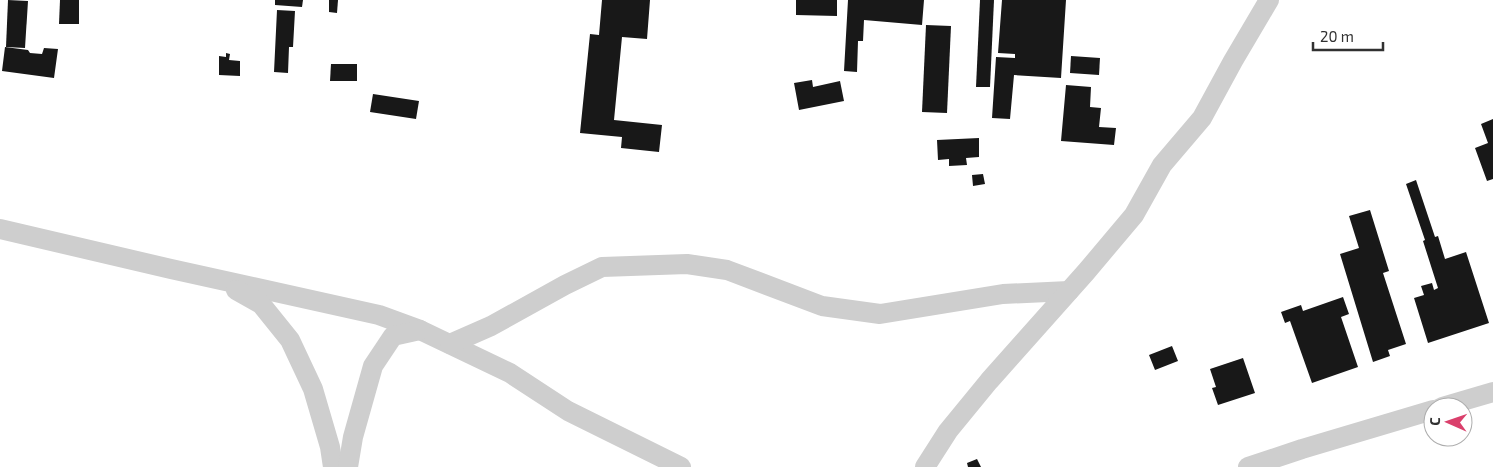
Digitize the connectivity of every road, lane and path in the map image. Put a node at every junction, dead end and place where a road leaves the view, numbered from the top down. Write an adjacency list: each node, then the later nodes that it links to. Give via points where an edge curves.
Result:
1 (1269, 0): 4 (street, via 1202,118 1162,166 1134,215)
2 (0, 229): 3 (street)
3 (217, 280): 5 (street, via 379,315); 10 (street, via 260,304 290,340 314,389)
4 (1069, 291): 6 (street, via 1003,294 880,314 822,306 727,270 688,264 602,267); 13 (street, via 948,431)
5 (420, 330): 6 (street); 11 (street, via 393,336 373,366)
6 (450, 344): 12 (street, via 510,373 568,411)
7 (1493, 392): 8 (street)
8 (1473, 398)
9 (1423, 413): 14 (street)
10 (333, 467)
11 (348, 467)
12 (681, 467)
13 (925, 467)
14 (1248, 467)

